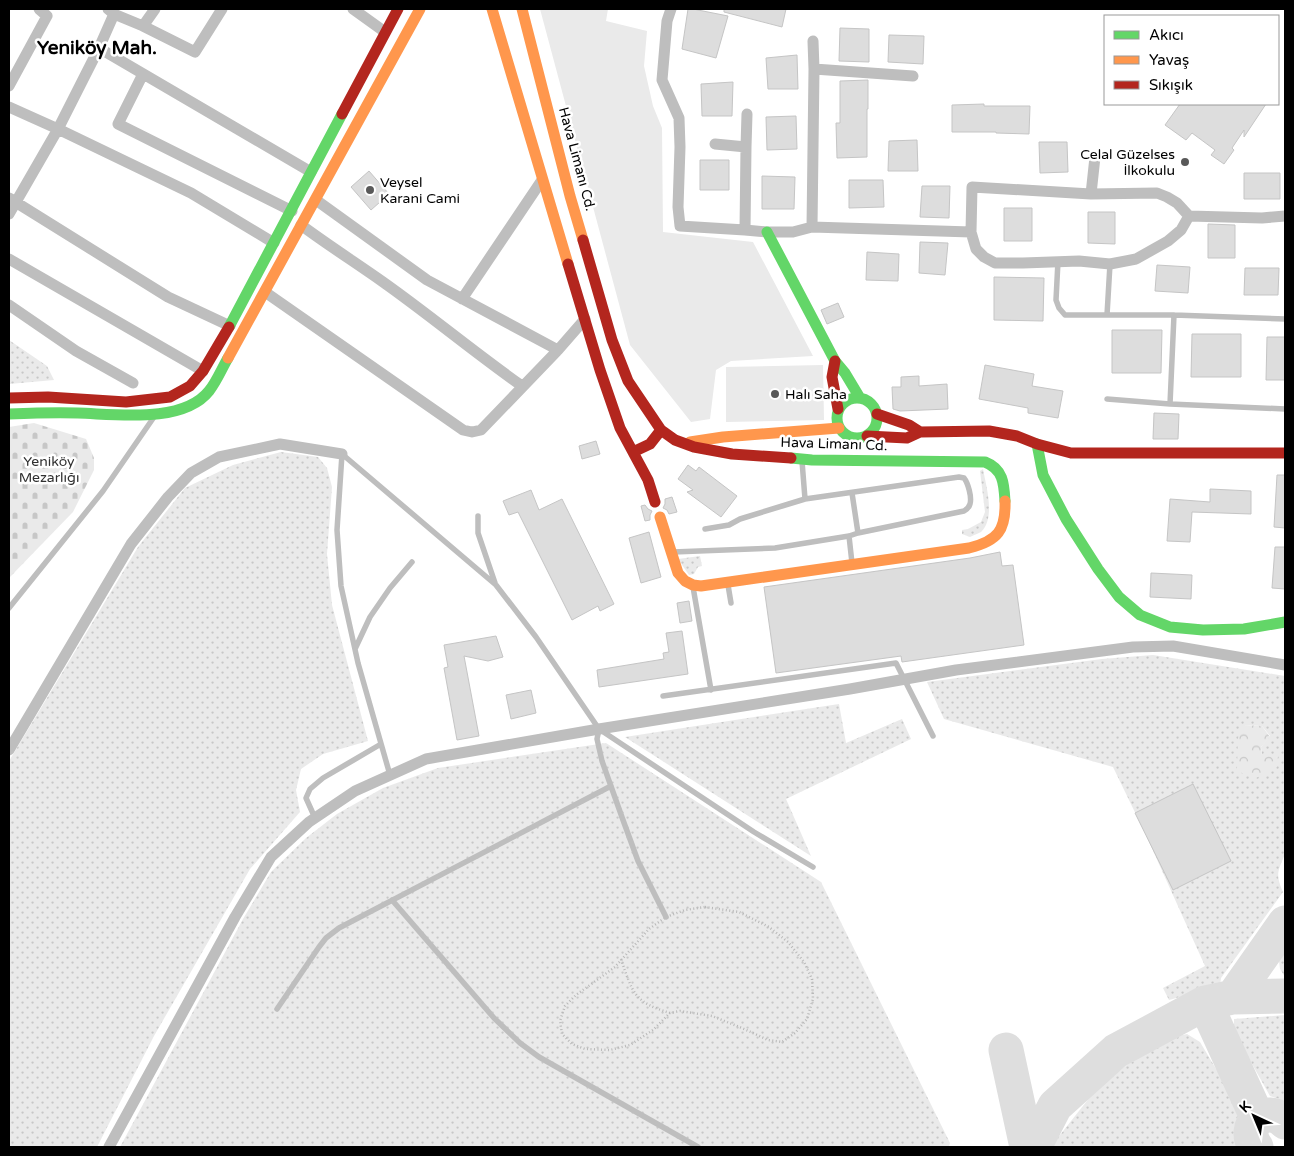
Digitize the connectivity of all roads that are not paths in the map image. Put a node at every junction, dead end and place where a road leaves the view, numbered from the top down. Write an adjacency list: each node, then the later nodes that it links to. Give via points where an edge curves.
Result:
1 (39, 9): 15 (street, via 47,16)
2 (154, 9): 11 (street)
3 (222, 9): 11 (street, via 195,52)
4 (353, 9): 12 (street)
5 (398, 9): 12 (street)
6 (420, 9): 30 (street)
7 (492, 9): 27 (street)
8 (522, 9): 67 (street, Hava Limanı Cd., via 570,196 612,340 628,381)
9 (671, 9): 37 (street, via 666,21 662,80 679,118 680,226)
10 (111, 11): 11 (street); 14 (street)
11 (143, 26)
12 (385, 32): 26 (street)
13 (813, 41): 16 (street)
14 (98, 48): 17 (street); 22 (street)
15 (13, 66): 19 (street)
16 (814, 69): 18 (street); 36 (street)
17 (143, 74): 26 (street); 31 (street, via 118,124)
18 (913, 76)
19 (9, 86)
20 (9, 107): 22 (street)
21 (747, 114): 24 (street)
22 (58, 129): 29 (street); 40 (street, via 191,193)
23 (715, 144): 24 (street)
24 (746, 147): 37 (street)
25 (1095, 157): 28 (street)
26 (311, 172): 31 (street)
27 (542, 180): 45 (street); 49 (street)
28 (1091, 194): 33 (street, via 1157,193 1177,203); 39 (street, via 972,187)
29 (12, 200): 32 (street); 51 (street, via 168,297)
30 (316, 200): 35 (street); 45 (street, via 427,280)
31 (292, 210): 40 (street)
32 (9, 214)
33 (1189, 216): 34 (street); 43 (street, via 1168,241 1136,259)
34 (1285, 216)
35 (301, 225): 44 (street); 56 (street)
36 (812, 227): 38 (street, via 793,232); 39 (street)
37 (745, 230): 38 (street)
38 (767, 232): 53 (street)
39 (971, 232): 42 (street, via 976,249 996,263)
40 (274, 242): 51 (street)
41 (9, 259): 54 (street)
42 (1058, 261): 43 (street); 47 (lane, via 1058,308 1065,315)
43 (1110, 264): 47 (lane)
44 (265, 292): 56 (street, via 463,430 480,430); 63 (street, via 209,391 185,408)
45 (462, 299): 52 (street)
46 (9, 306): 55 (street, via 76,351)
47 (1107, 315): 48 (lane)
48 (1174, 315): 50 (lane); 60 (lane)
49 (585, 319): 52 (street); 72 (street, via 620,428)
50 (1285, 319)
51 (230, 326): 54 (street)
52 (558, 350): 56 (street)
53 (835, 361): 58 (street); 61 (street, via 832,377)
54 (203, 372): 57 (street, via 190,386 170,397 126,402)
55 (133, 383)
56 (522, 386)
57 (9, 398)
58 (860, 398): 61 (street, via 847,400); 65 (street, via 871,403)
59 (1107, 399): 60 (lane)
60 (1170, 404): 62 (lane)
61 (838, 409): 66 (street)
62 (1285, 410)
63 (157, 413): 64 (street); 91 (lane, via 103,491)
64 (9, 414)
65 (877, 414): 68 (street); 69 (street, via 875,427)
66 (839, 428): 69 (street, via 854,438); 70 (street)
67 (661, 430): 70 (street, Hava Limanı Cd.); 72 (street, via 650,444)
68 (920, 432): 69 (street, via 907,438); 71 (street, via 989,431)
69 (867, 436)
70 (683, 443): 75 (street, Hava Limanı Cd., via 732,454)
71 (1037, 444): 73 (street, via 1071,453); 92 (street, via 1043,475 1066,519 1119,597 1140,615 1170,627 1203,630 1244,629)
72 (632, 452): 78 (street)
73 (1285, 453)
74 (342, 454): 88 (lane); 93 (lane, via 337,530 340,586); 101 (street, via 280,444 220,458 191,472 132,544)
75 (802, 459): 77 (lane); 86 (street, Hava Limanı Cd., via 985,462 999,471 1005,520 994,538 968,548)
76 (852, 493): 77 (lane); 82 (lane); 82 (lane, via 959,477 968,482 970,504 964,511)
77 (805, 499): 81 (lane, via 729,525)
78 (656, 502)
79 (478, 516): 88 (lane, via 478,533)
80 (660, 517): 84 (street)
81 (705, 529)
82 (858, 533): 83 (lane)
83 (849, 536): 84 (lane, via 775,548); 86 (lane)
84 (671, 552): 89 (street, via 678,573)
85 (412, 562): 93 (lane, via 370,617)
86 (852, 565): 87 (street, Hava Limanı Cd.)
87 (728, 583): 89 (street, Hava Limanı Cd.); 90 (lane)
88 (496, 585): 98 (lane)
89 (693, 585): 96 (lane)
90 (731, 604)
91 (9, 608)
92 (1285, 622)
93 (355, 649): 100 (lane)
94 (1285, 666): 95 (street, via 1173,646 1133,647)
95 (903, 679): 96 (lane, via 896,663); 98 (street); 99 (lane)
96 (711, 690): 97 (lane)
97 (664, 696)
98 (599, 729): 102 (street, via 426,759); 103 (lane, via 597,740); 105 (lane, via 754,832)
99 (933, 736)
100 (381, 744): 102 (lane); 104 (lane, via 310,789 306,798)
101 (9, 750)
102 (390, 775): 104 (street, via 355,791)
103 (611, 786): 106 (lane); 107 (lane, via 638,861)
104 (315, 818): 109 (street, via 272,857 235,917)
105 (813, 867)
106 (392, 900): 108 (lane, via 326,938); 110 (lane, via 494,1018 520,1043 539,1057)
107 (666, 917)
108 (277, 1009)
109 (109, 1147)
110 (698, 1147)

